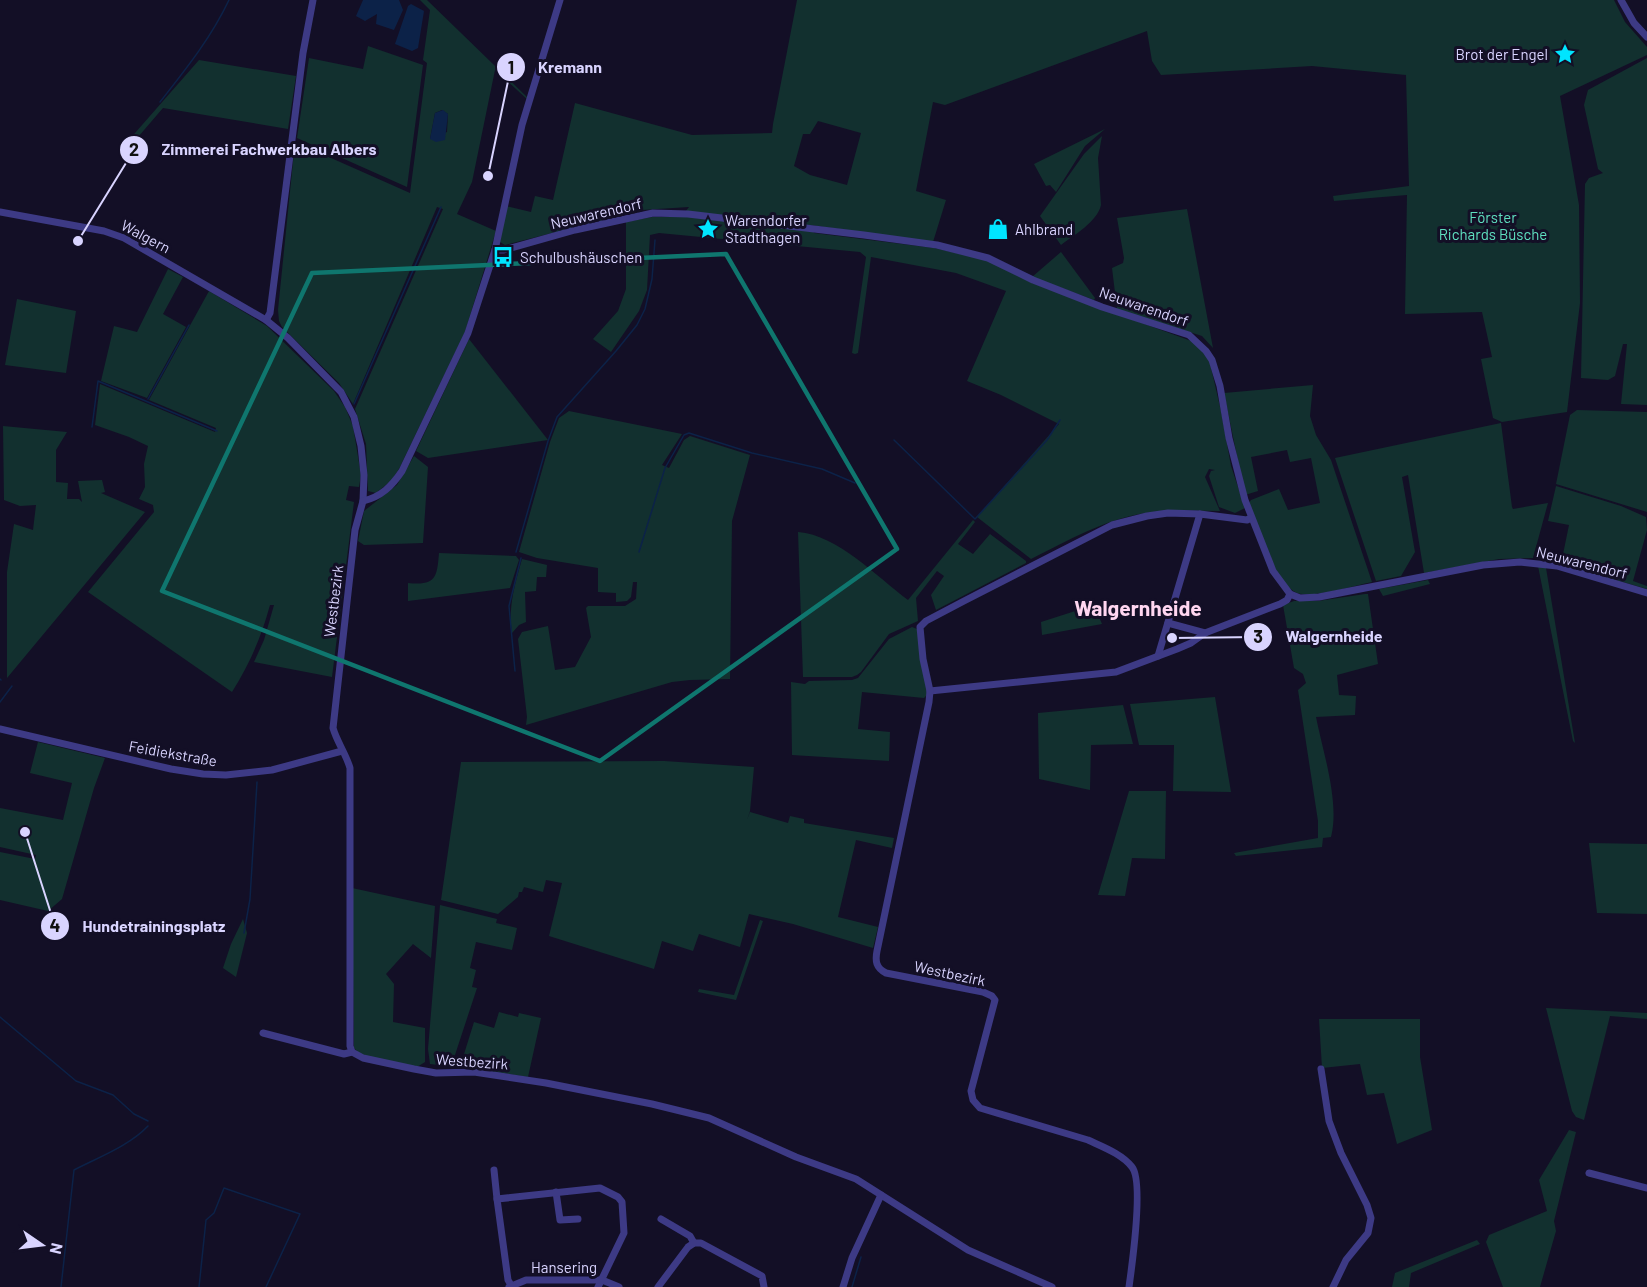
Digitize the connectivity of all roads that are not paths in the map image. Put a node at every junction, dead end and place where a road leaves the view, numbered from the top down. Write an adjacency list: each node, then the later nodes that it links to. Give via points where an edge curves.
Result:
1 (313, 0): 7 (street)
2 (560, 0): 6 (street, via 522,125)
3 (1621, 0): 4 (street)
4 (1647, 37)
5 (0, 212): 7 (street, Walgern, via 117,235)
6 (495, 249): 8 (street, via 468,333 402,471 384,492); 10 (street, Neuwarendorf, via 653,213 937,245 988,258 1057,290 1190,335 1212,360)
7 (266, 320): 8 (street, Westbezirk, via 341,392 349,405 362,446)
8 (363, 501): 18 (street, Westbezirk, via 355,530 333,718)
9 (1200, 514): 10 (street); 13 (street); 16 (street, via 1168,513 1112,525 926,621 920,627 921,647)
10 (1251, 519): 12 (street, Neuwarendorf, via 1273,571)
11 (1647, 593): 12 (street, Neuwarendorf, via 1557,566 1520,562 1484,565 1319,597)
12 (1290, 594): 14 (street, via 1280,604)
13 (1168, 623): 14 (street); 15 (street)
14 (1205, 633): 15 (street)
15 (1158, 656): 16 (street, via 1111,673)
16 (930, 691): 38 (street, Westbezirk, via 877,966 886,973 982,992 995,1000 972,1080 973,1100 980,1108 1088,1140 1131,1165 1136,1172 1137,1189)
17 (0, 729): 18 (street, Feidiekstraße, via 203,774 272,770)
18 (342, 751): 20 (street, Westbezirk, via 350,768)
19 (263, 1033): 20 (street, Westbezirk, via 344,1054)
20 (352, 1052): 26 (street, Westbezirk, via 363,1058 436,1073 474,1072 516,1078 692,1113 856,1179)
21 (1321, 1069): 39 (street, via 1329,1121 1371,1218 1368,1233 1346,1260)
22 (494, 1170): 27 (street)
23 (1589, 1173): 24 (street)
24 (1647, 1188)
25 (556, 1192): 27 (street); 28 (street, via 560,1220); 31 (street, via 600,1188 622,1202 624,1233)
26 (881, 1195): 36 (street); 37 (street, Westbezirk, via 974,1253)
27 (498, 1199): 32 (street)
28 (578, 1219)
29 (661, 1219): 30 (street, via 690,1236)
30 (694, 1243): 34 (street); 35 (street, via 701,1243 762,1276)
31 (600, 1283): 32 (street, Hansering, via 526,1280); 33 (street, Hansering)
32 (510, 1286)
33 (619, 1287)
34 (658, 1287)
35 (764, 1287)
36 (843, 1287)
37 (1052, 1287)
38 (1129, 1287)
39 (1333, 1287)

